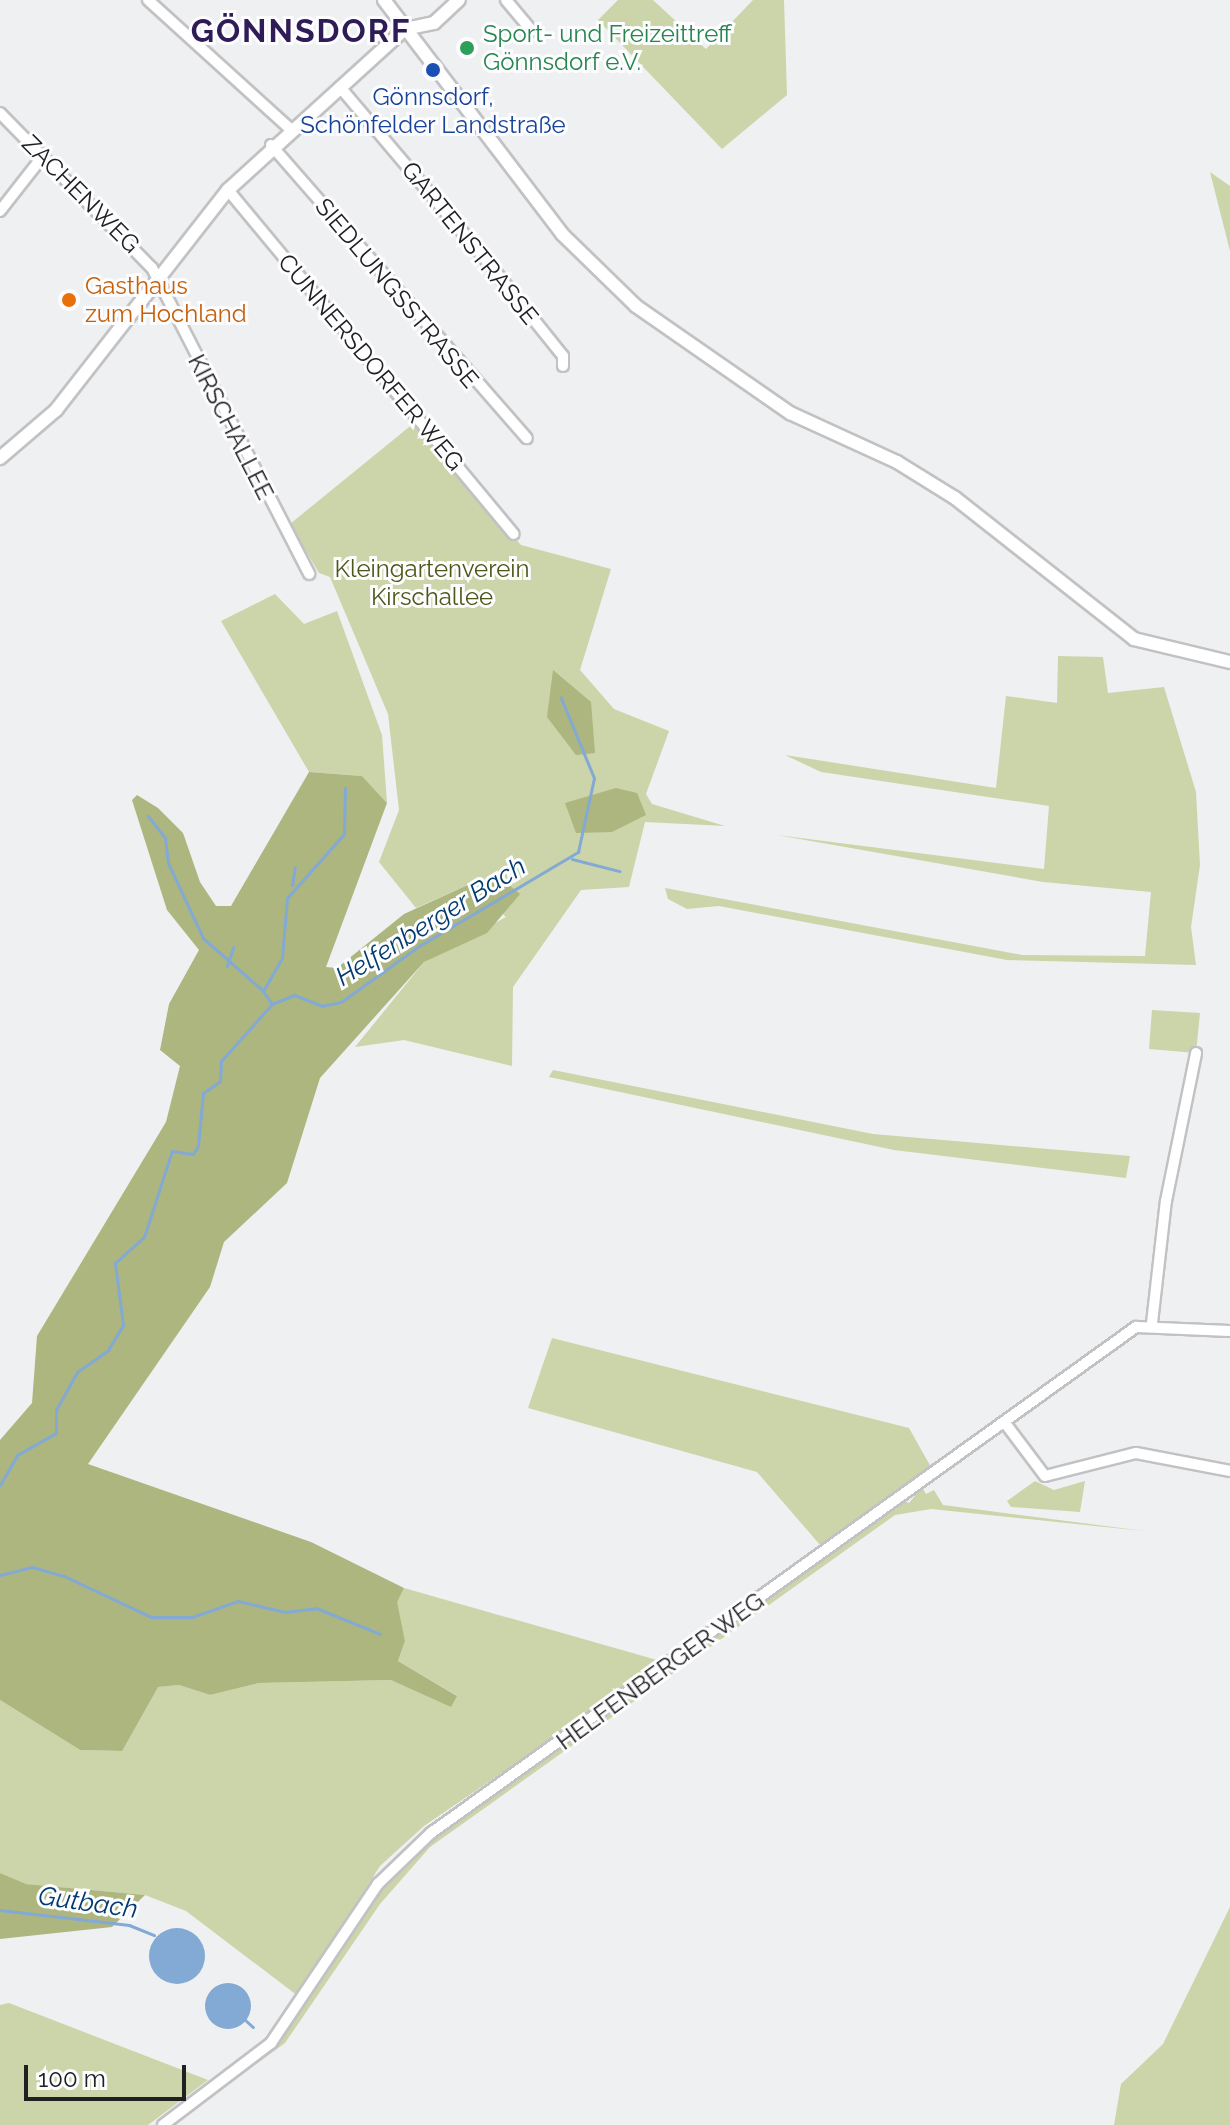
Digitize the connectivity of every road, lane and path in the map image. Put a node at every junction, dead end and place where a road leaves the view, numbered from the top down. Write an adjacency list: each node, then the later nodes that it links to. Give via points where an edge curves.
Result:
1 (148, 0): 9 (street)
2 (384, 0): 5 (street)
3 (459, 0): 5 (street, via 434,23)
4 (506, 0): 6 (street)
5 (405, 29): 7 (street); 20 (street, via 585,260 718,364 790,413 923,477 1144,645)
6 (532, 31)
7 (340, 87): 9 (street); 15 (street, GARTENSTRASSE, via 563,356)
8 (0, 113): 11 (street, ZACHENWEG)
9 (289, 128): 10 (street)
10 (271, 145): 12 (street); 16 (street, SIEDLUNGSSTRASSE)
11 (43, 156): 13 (street); 14 (street, ZACHENWEG)
12 (228, 190): 14 (street); 18 (street, CUNNERSDORFER WEG)
13 (0, 211)
14 (157, 278): 17 (street, via 56,410); 19 (street, KIRSCHALLEE)
15 (563, 366)
16 (527, 438)
17 (0, 458)
18 (514, 534)
19 (309, 574)
20 (1230, 662)
21 (1196, 1053): 22 (street, via 1166,1201)
22 (1152, 1323): 23 (street); 24 (street, HELFENBERGER WEG)
23 (1230, 1331)
24 (1005, 1423): 25 (street, via 1045,1476 1136,1453); 26 (street, HELFENBERGER WEG, via 403,1855 279,2034)
25 (1230, 1471)
26 (163, 2125)

